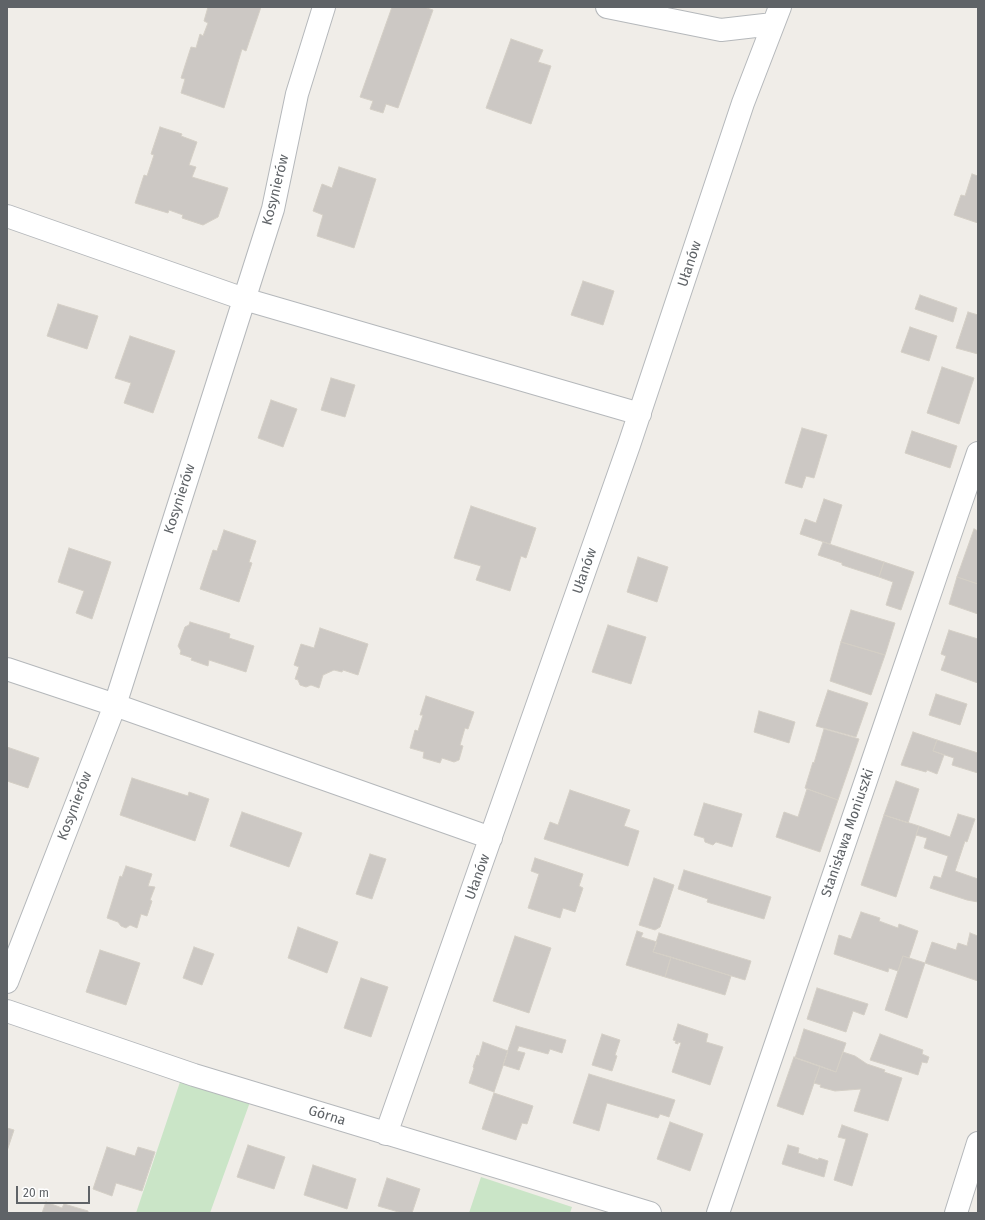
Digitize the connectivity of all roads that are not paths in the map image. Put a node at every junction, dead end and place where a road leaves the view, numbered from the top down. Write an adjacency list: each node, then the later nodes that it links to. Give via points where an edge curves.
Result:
1 (324, 7): 5 (street, Kosynierów, via 297,94 273,209)
2 (607, 7): 3 (street, via 721,30)
3 (777, 16): 6 (street, Ułanów, via 743,103)
4 (7, 216): 5 (street)
5 (244, 299): 6 (street); 9 (street, Kosynierów)
6 (640, 414): 10 (street, Ułanów)
7 (978, 453): 16 (street, Stanisława Moniuszki)
8 (7, 669): 9 (street)
9 (114, 705): 10 (street); 11 (street, Kosynierów)
10 (491, 838): 13 (street, Ułanów)
11 (7, 982)
12 (7, 1011): 13 (street, Górna, via 194,1076)
13 (386, 1134): 15 (street, Górna)
14 (978, 1143): 17 (street)
15 (650, 1213)
16 (718, 1213)
17 (956, 1213)

